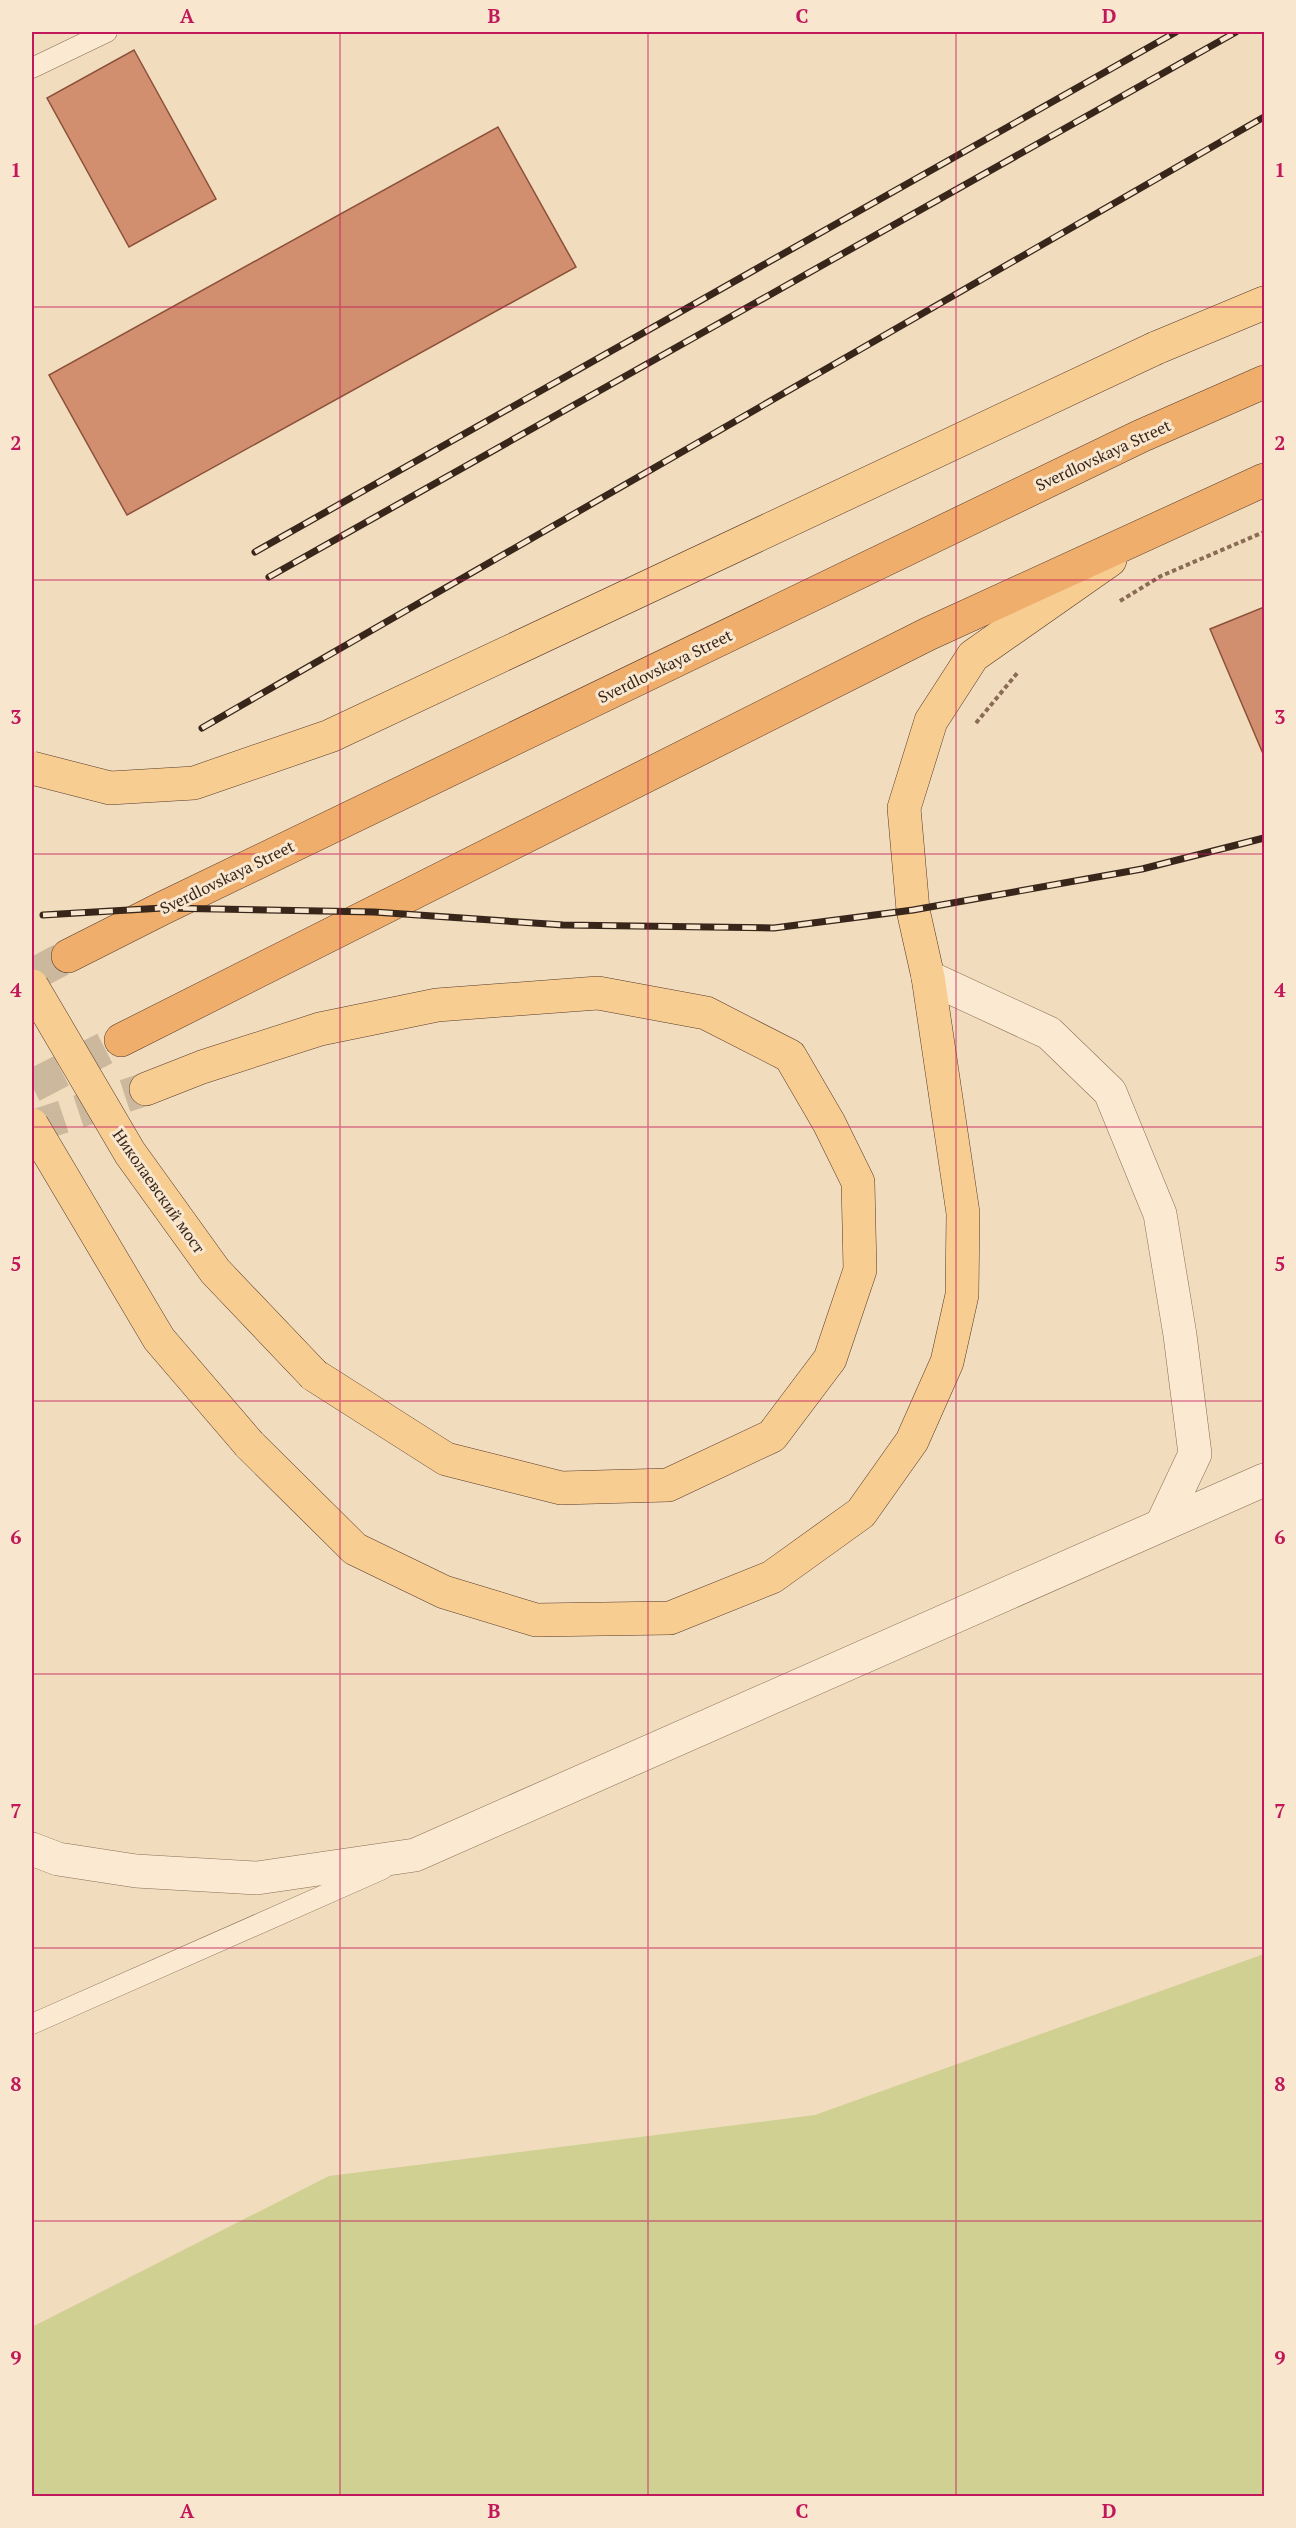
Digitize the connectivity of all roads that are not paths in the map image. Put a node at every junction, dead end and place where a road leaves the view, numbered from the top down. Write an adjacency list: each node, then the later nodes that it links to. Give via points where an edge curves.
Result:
1 (107, 32): 2 (lane)
2 (32, 68)
3 (1264, 303): 7 (main road, bridge, via 1156,348 330,736 194,783 110,788)
4 (1264, 382): 8 (highway, Sverdlovskaya Street, via 1131,441)
5 (1264, 480): 6 (highway)
6 (1157, 527): 9 (main road, via 974,656 931,721 903,808 913,910); 11 (highway, via 917,639)
7 (32, 768)
8 (68, 956)
9 (928, 976): 13 (main road, bridge, via 963,1213 962,1295 947,1362 912,1441 861,1513 772,1577 670,1618 536,1620 444,1592 355,1549 249,1444 159,1339); 15 (street, via 1049,1033 1110,1092 1160,1215 1195,1454)
10 (32, 986): 12 (main road, Николаевский мост, bridge, via 130,1153 215,1270 314,1375 446,1459 561,1488 668,1485 772,1436 830,1359 860,1270 858,1182 790,1056 706,1013 598,993 437,1005 320,1029)
11 (122, 1040)
12 (146, 1089)
13 (32, 1125)
14 (1264, 1480): 15 (street)
15 (1162, 1524): 17 (street)
16 (32, 1849): 17 (street, via 58,1859 136,1871 257,1878)
17 (415, 1855): 18 (lane)
18 (32, 2024)

